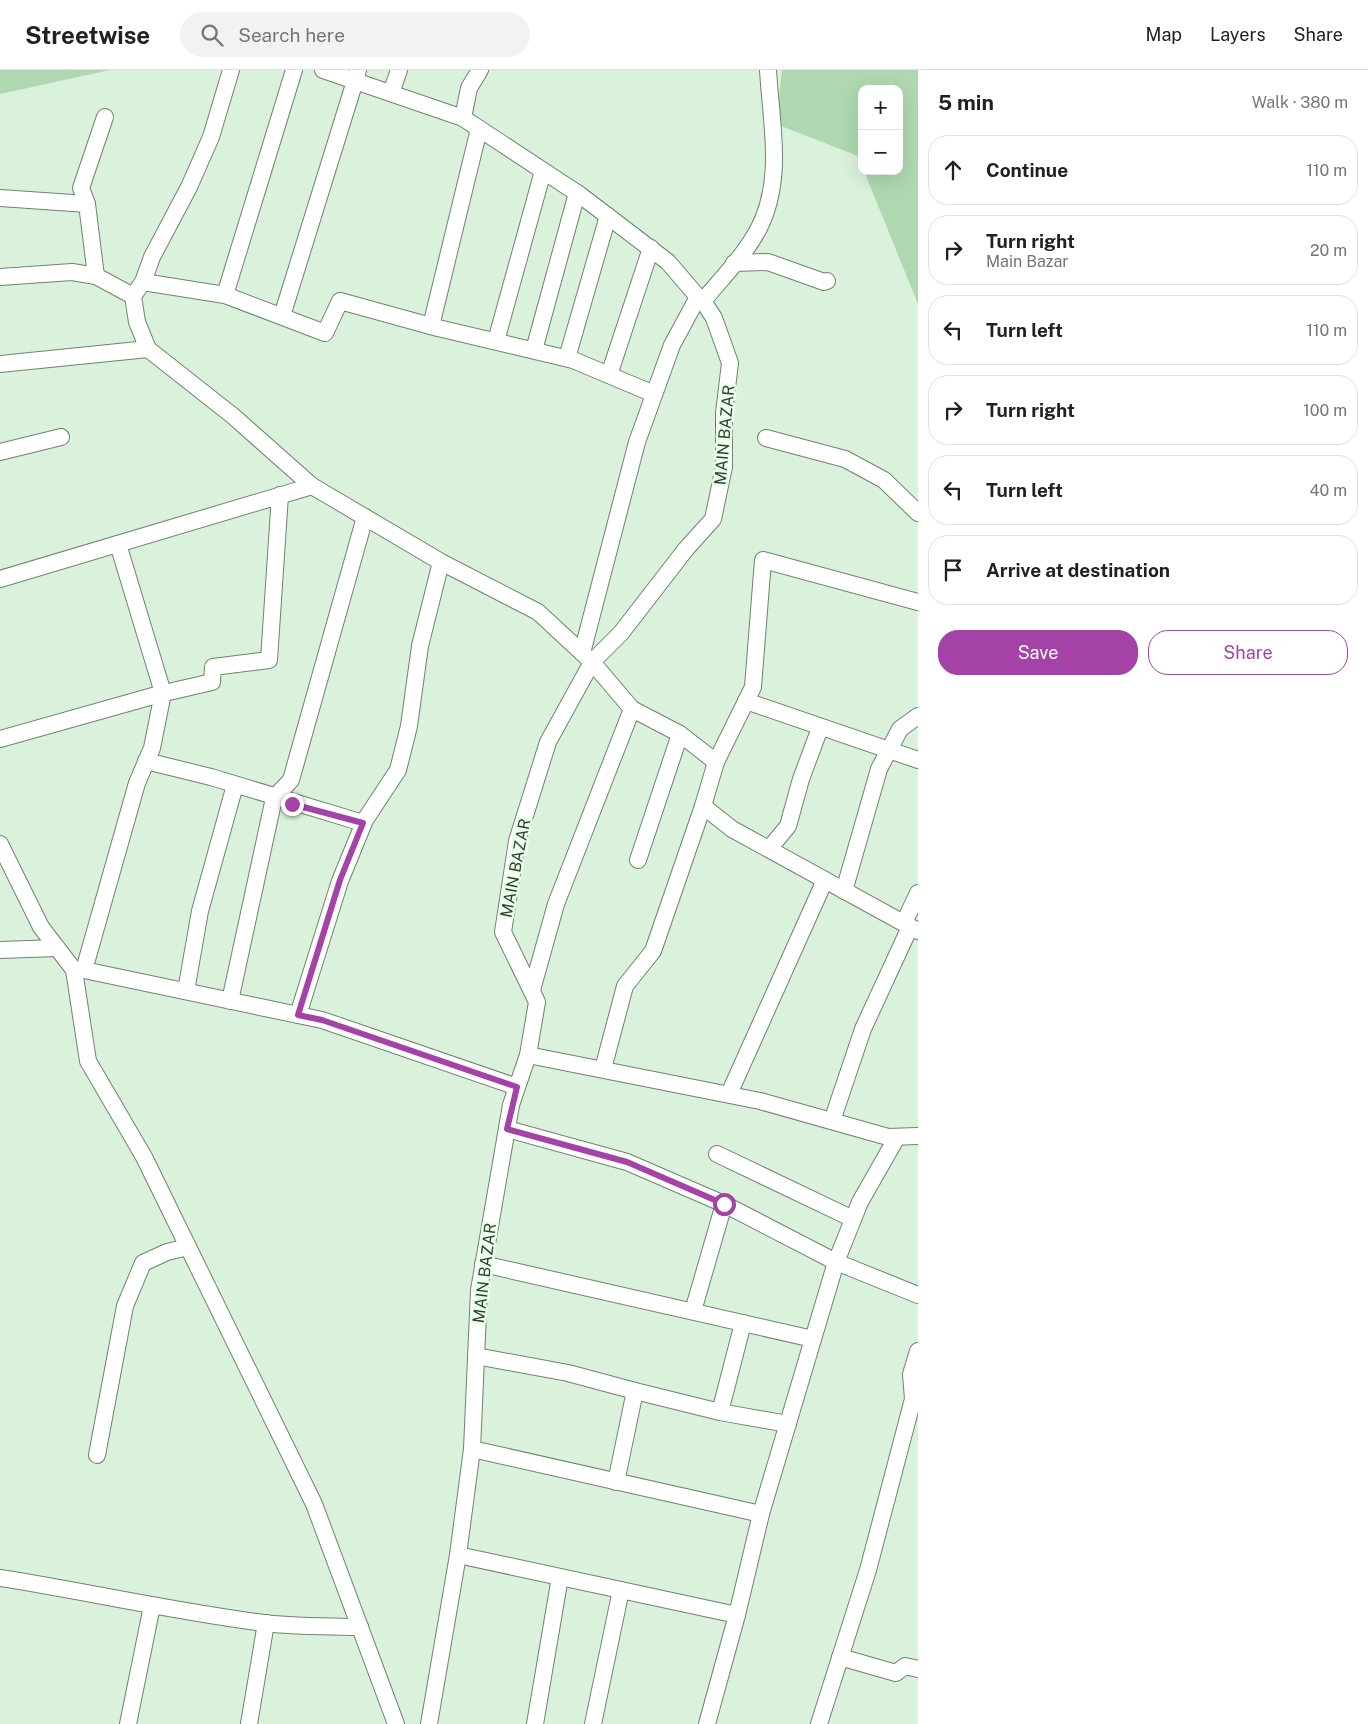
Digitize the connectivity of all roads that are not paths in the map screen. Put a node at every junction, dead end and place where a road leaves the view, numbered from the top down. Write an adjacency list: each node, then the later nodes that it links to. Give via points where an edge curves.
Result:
1 (231, 70): 22 (street, via 211,137)
2 (294, 70): 24 (street)
3 (323, 70): 7 (street, MAIN BAZAR)
4 (399, 70): 8 (street)
5 (480, 70): 10 (street, via 469,88)
6 (768, 70): 18 (street, via 775,134 770,202 759,229)
7 (357, 76): 8 (street, MAIN BAZAR); 26 (street)
8 (391, 94): 10 (street, MAIN BAZAR)
9 (106, 116): 15 (street, via 81,188)
10 (463, 118): 11 (street, MAIN BAZAR)
11 (479, 129): 12 (street, MAIN BAZAR); 27 (street)
12 (543, 171): 13 (street, MAIN BAZAR); 28 (street)
13 (577, 194): 16 (street, MAIN BAZAR); 30 (street)
14 (0, 198): 15 (street)
15 (87, 204): 20 (street)
16 (608, 216): 17 (street, MAIN BAZAR); 31 (street)
17 (651, 248): 25 (street, MAIN BAZAR, via 668,262); 33 (street)
18 (734, 263): 21 (street, via 768,262); 25 (street)
19 (0, 276): 20 (street, via 72,272)
20 (96, 276): 23 (street)
21 (827, 281)
22 (143, 282): 23 (street); 24 (street)
23 (133, 296): 29 (street, via 137,322)
24 (225, 296): 26 (street)
25 (700, 299): 34 (street, via 672,345); 46 (street, MAIN BAZAR, via 714,318 730,363 724,413 724,467 713,519 622,633)
26 (282, 316): 27 (street, via 325,332 340,301)
27 (431, 326): 28 (street)
28 (496, 341): 30 (street)
29 (148, 349): 32 (street); 38 (street, via 233,416)
30 (534, 350): 31 (street)
31 (567, 358): 33 (street)
32 (0, 364)
33 (609, 375): 34 (street)
34 (654, 394): 46 (street, via 637,442)
35 (61, 437): 37 (street)
36 (766, 438): 40 (street, via 845,459 884,480)
37 (0, 452)
38 (312, 486): 39 (street); 41 (street)
39 (280, 495): 42 (street); 47 (street, via 269,660 213,667 212,682)
40 (918, 514)
41 (365, 517): 43 (street); 59 (street, via 291,780)
42 (118, 544): 44 (street); 47 (street)
43 (441, 562): 46 (street, via 538,612); 61 (street, via 420,646 410,726 398,770)
44 (0, 579)
45 (918, 602): 48 (street, via 763,560 753,687)
46 (587, 657): 49 (street); 72 (street, MAIN BAZAR, via 548,742 518,841 503,932)
47 (163, 693): 53 (street); 56 (street, via 152,748)
48 (746, 701): 51 (street); 57 (street)
49 (632, 709): 52 (street); 72 (street, via 556,904)
50 (918, 716): 54 (street, via 900,729)
51 (820, 728): 54 (street); 63 (street, via 788,826)
52 (680, 734): 57 (street); 64 (street)
53 (0, 739)
54 (888, 748): 55 (street); 66 (street, via 878,769)
55 (918, 760)
56 (146, 761): 58 (street); 71 (street)
57 (716, 762): 60 (street)
58 (235, 785): 59 (street); 73 (street, via 200,911)
59 (274, 798): 61 (street); 74 (street)
60 (703, 806): 63 (street, via 732,829); 77 (street, via 653,950 625,986)
61 (363, 823): 75 (street, via 340,880)
62 (0, 844): 69 (street, via 41,927)
63 (769, 849): 65 (street)
64 (638, 860)
65 (825, 880): 66 (street); 79 (street)
66 (844, 891): 68 (street)
67 (918, 894): 68 (street)
68 (911, 927): 80 (street, via 863,1030)
69 (57, 948): 70 (street); 71 (street)
70 (0, 950)
71 (79, 970): 73 (street); 87 (street, via 88,1061 144,1157)
72 (532, 990): 76 (street, MAIN BAZAR, via 538,1002)
73 (186, 991): 74 (street)
74 (230, 1001): 75 (street)
75 (298, 1015): 78 (street, via 322,1020)
76 (528, 1055): 77 (street); 78 (street, MAIN BAZAR)
77 (603, 1069): 79 (street)
78 (517, 1087): 81 (street, MAIN BAZAR)
79 (730, 1094): 80 (street)
80 (832, 1121): 83 (street)
81 (507, 1129): 85 (street, via 627,1162); 89 (street, MAIN BAZAR)
82 (918, 1136): 83 (street)
83 (897, 1137): 86 (street)
84 (717, 1154): 86 (street)
85 (724, 1204): 88 (street); 91 (street)
86 (853, 1219): 88 (street)
87 (188, 1247): 101 (street, via 143,1263 125,1306); 111 (street, via 314,1504)
88 (836, 1262): 90 (street); 93 (street)
89 (483, 1264): 91 (street); 95 (street, MAIN BAZAR)
90 (918, 1295)
91 (693, 1311): 92 (street)
92 (743, 1323): 93 (street); 98 (street)
93 (813, 1339): 99 (street)
94 (918, 1351): 97 (street, via 911,1374)
95 (476, 1356): 96 (street, via 568,1373); 100 (street, MAIN BAZAR)
96 (634, 1391): 98 (street); 102 (street)
97 (916, 1400): 112 (street)
98 (720, 1412): 99 (street)
99 (788, 1424): 103 (street)
100 (472, 1450): 102 (street); 104 (street, MAIN BAZAR)
101 (96, 1454)
102 (616, 1482): 103 (street)
103 (761, 1514): 109 (street)
104 (458, 1555): 105 (street); 117 (street, MAIN BAZAR)
105 (560, 1577): 107 (street); 118 (street)
106 (0, 1579): 108 (street)
107 (621, 1590): 109 (street); 119 (street)
108 (152, 1606): 110 (street); 114 (street)
109 (737, 1615): 120 (street)
110 (266, 1624): 111 (street); 115 (street)
111 (360, 1627): 116 (street)
112 (840, 1657): 113 (street, via 896,1673 906,1666); 121 (street)
113 (918, 1669)
114 (128, 1724)
115 (249, 1724)
116 (396, 1724)
117 (428, 1724)
118 (535, 1724)
119 (593, 1724)
120 (707, 1724)
121 (819, 1724)

